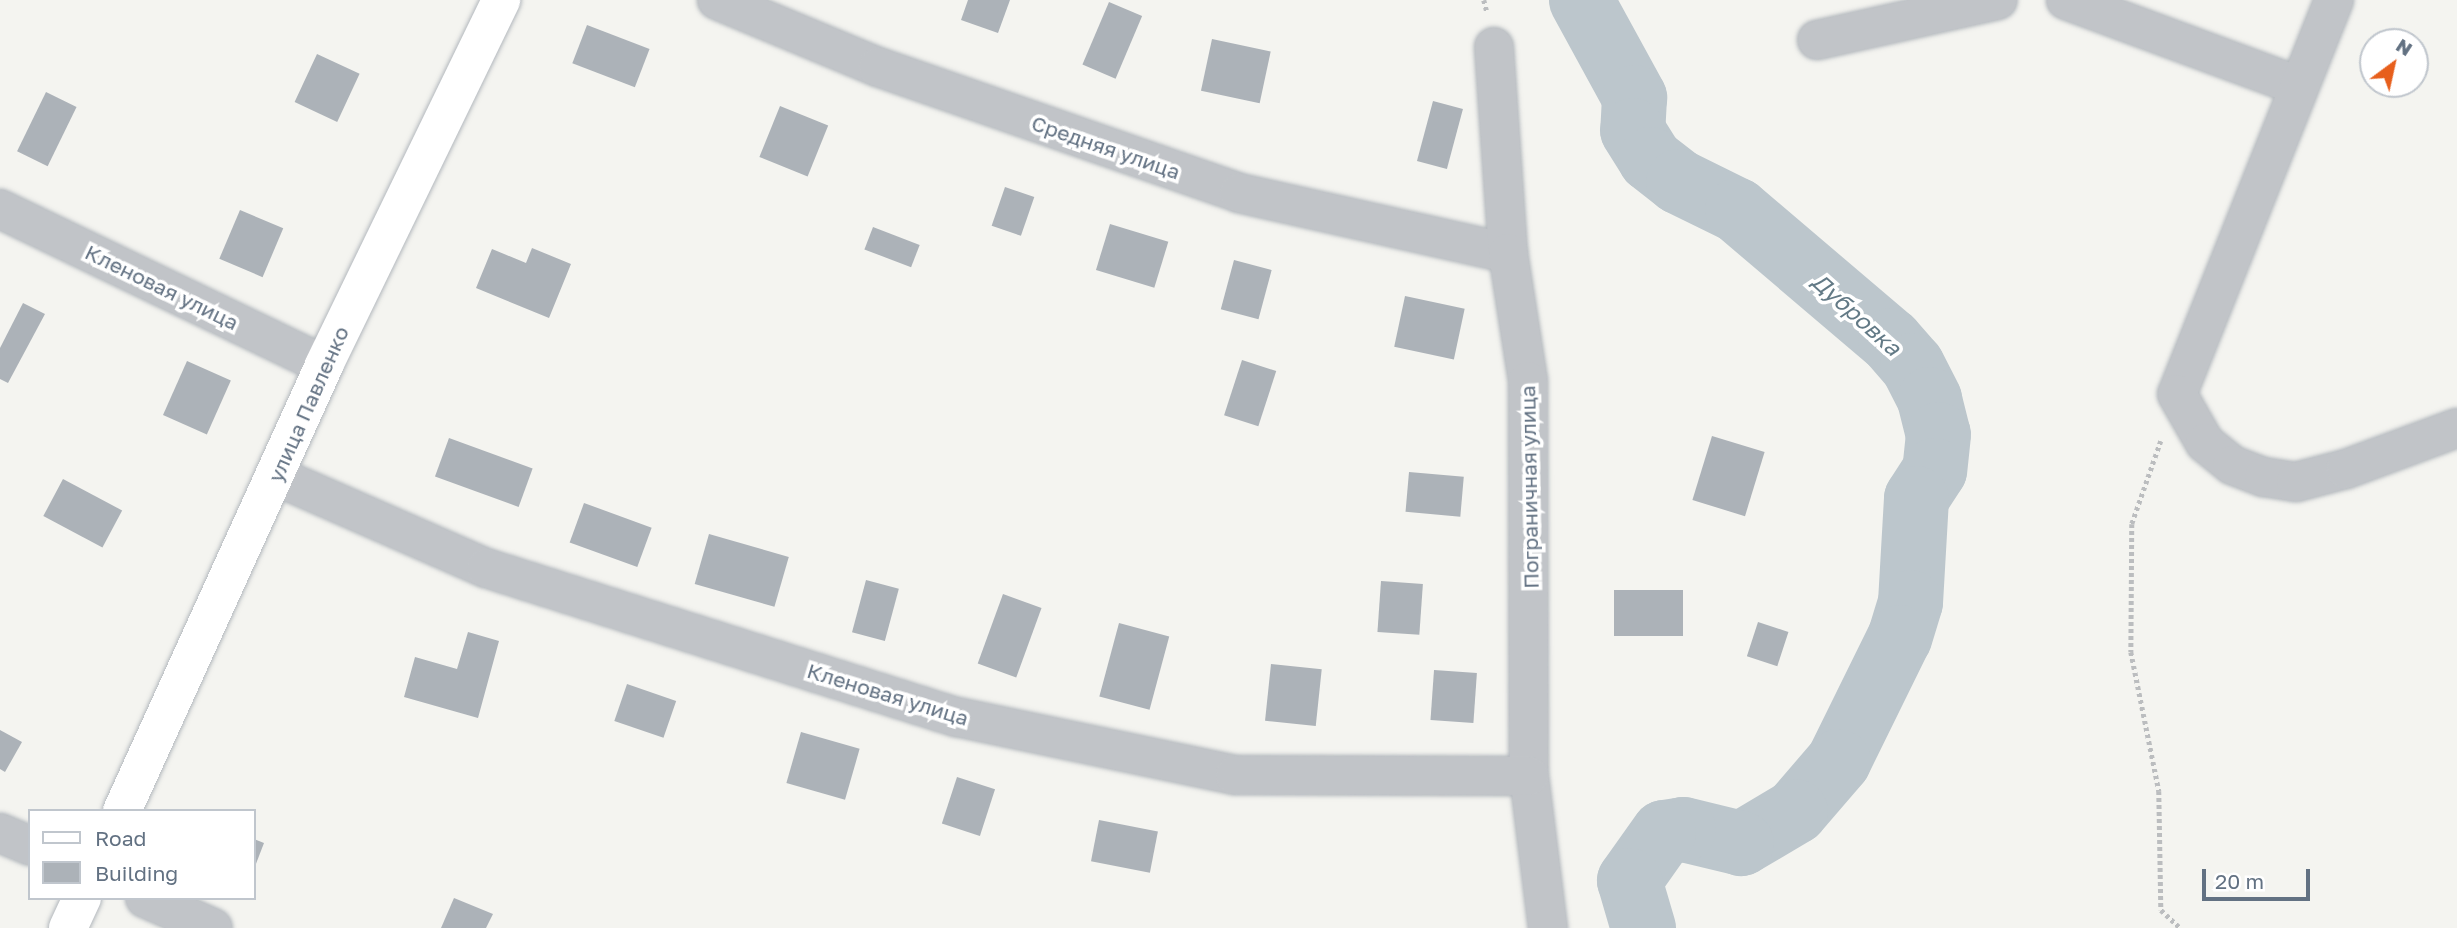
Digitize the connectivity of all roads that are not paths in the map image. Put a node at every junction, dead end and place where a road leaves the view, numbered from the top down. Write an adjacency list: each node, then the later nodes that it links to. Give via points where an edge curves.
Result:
1 (500, 0): 11 (street, улица Павленко)
2 (718, 0): 10 (street, Средняя улица, via 878,67 1239,193)
3 (1998, 0): 6 (street)
4 (2066, 0): 8 (street)
5 (2334, 0): 8 (street)
6 (1817, 40)
7 (1494, 47): 10 (street, Пограничная улица)
8 (2298, 86): 12 (street, via 2177,394 2205,443 2232,465 2296,482 2346,469)
9 (0, 209): 11 (street, Кленовая улица)
10 (1508, 253): 14 (street, Пограничная улица, via 1528,381)
11 (324, 365): 13 (street, улица Павленко)
12 (2457, 428)
13 (276, 476): 14 (street, Кленовая улица, via 486,568 957,717 1235,775); 15 (street, улица Павленко)
14 (1529, 776): 22 (street, Пограничная улица)
15 (123, 809)
16 (0, 832): 17 (street)
17 (28, 845)
18 (81, 900): 20 (street)
19 (150, 900): 21 (street)
20 (68, 928)
21 (213, 928)
22 (1548, 928)

